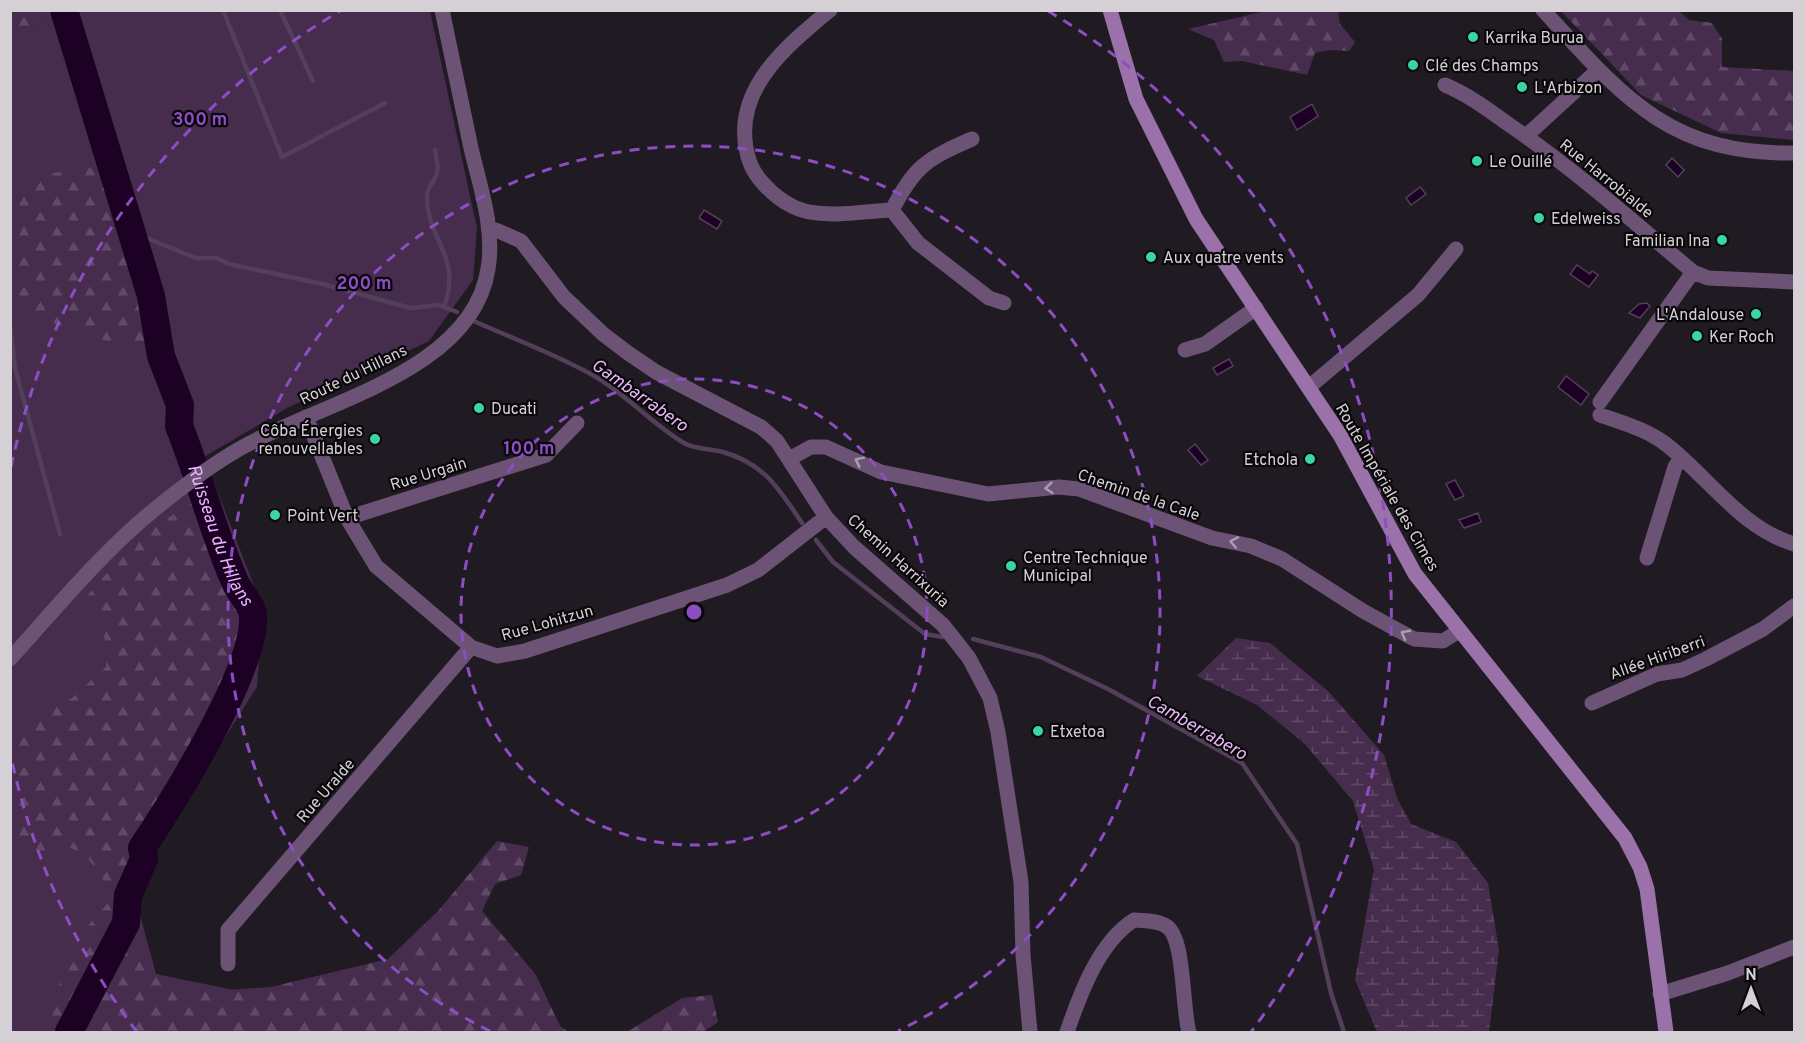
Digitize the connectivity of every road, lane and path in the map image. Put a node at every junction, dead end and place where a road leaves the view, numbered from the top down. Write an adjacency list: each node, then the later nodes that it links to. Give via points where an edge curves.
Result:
1 (442, 10): 11 (street, Route du Hillans)
2 (830, 10): 10 (street, via 770,66 750,99 745,120 747,152 758,178 791,207 827,213)
3 (1110, 10): 16 (main road, Route Impériale des Cimes, via 1136,99 1150,132 1196,219)
4 (1543, 10): 5 (street)
5 (1598, 70): 7 (street); 9 (street, via 1626,98 1674,130 1708,144)
6 (1445, 85): 7 (street, Rue Harrobialde)
7 (1526, 136): 13 (street, Rue Harrobialde)
8 (972, 140): 10 (street, via 933,156 907,182)
9 (1794, 153)
10 (892, 210): 15 (street, via 918,243 989,298)
11 (489, 231): 19 (street, Route du Hillans, via 488,270 481,293 467,318 445,342 389,379); 22 (street, Chemin Harrixuria, via 496,230 521,241 564,297 603,334 656,372 761,427)
12 (1456, 249): 18 (street, via 1418,295)
13 (1692, 272): 14 (street, Rue Harrobialde, via 1708,278); 21 (street, via 1600,409 1666,444)
14 (1794, 282)
15 (1004, 303)
16 (1256, 308): 17 (street, via 1217,337); 18 (main road, Route Impériale des Cimes)
17 (1185, 350)
18 (1309, 387): 28 (main road, Route Impériale des Cimes, via 1340,435 1415,574)
19 (306, 417): 24 (street, Rue Lohitzun); 30 (street, Route du Hillans, via 241,448 155,509 98,561)
20 (577, 423): 24 (street, Rue Urgain, via 546,455)
21 (1681, 458): 25 (street, via 1748,519); 26 (street)
22 (789, 459): 23 (street, Chemin Harrixuria); 28 (street, Chemin de la Cale, one-way to 22, via 1443,641 1414,639 1282,558 1251,546 1212,538 1079,489 1059,487 988,494 881,472 826,447 811,447)
23 (826, 517): 29 (street, Rue Lohitzun, via 758,570 727,585 525,651 497,656); 35 (street, Chemin Harrixuria, via 854,547 943,625 969,658 990,698 1021,882)
24 (347, 518): 29 (street, Rue Lohitzun, via 376,566)
25 (1794, 544)
26 (1647, 558)
27 (1794, 606): 31 (street, Allée Hiriberri, via 1763,629 1706,659 1682,670 1657,674)
28 (1459, 632): 34 (main road, Route Impériale des Cimes, via 1625,838 1647,889)
29 (471, 647): 33 (street, Rue Uralde, via 228,930)
30 (10, 659)
31 (1592, 703)
32 (1794, 947): 34 (street)
33 (228, 964)
34 (1660, 994): 38 (main road, Route Impériale des Cimes)
35 (1030, 1032)
36 (1067, 1032): 37 (street, via 1102,956 1115,936 1134,920 1168,926 1175,935)
37 (1189, 1032)
38 (1666, 1032)

